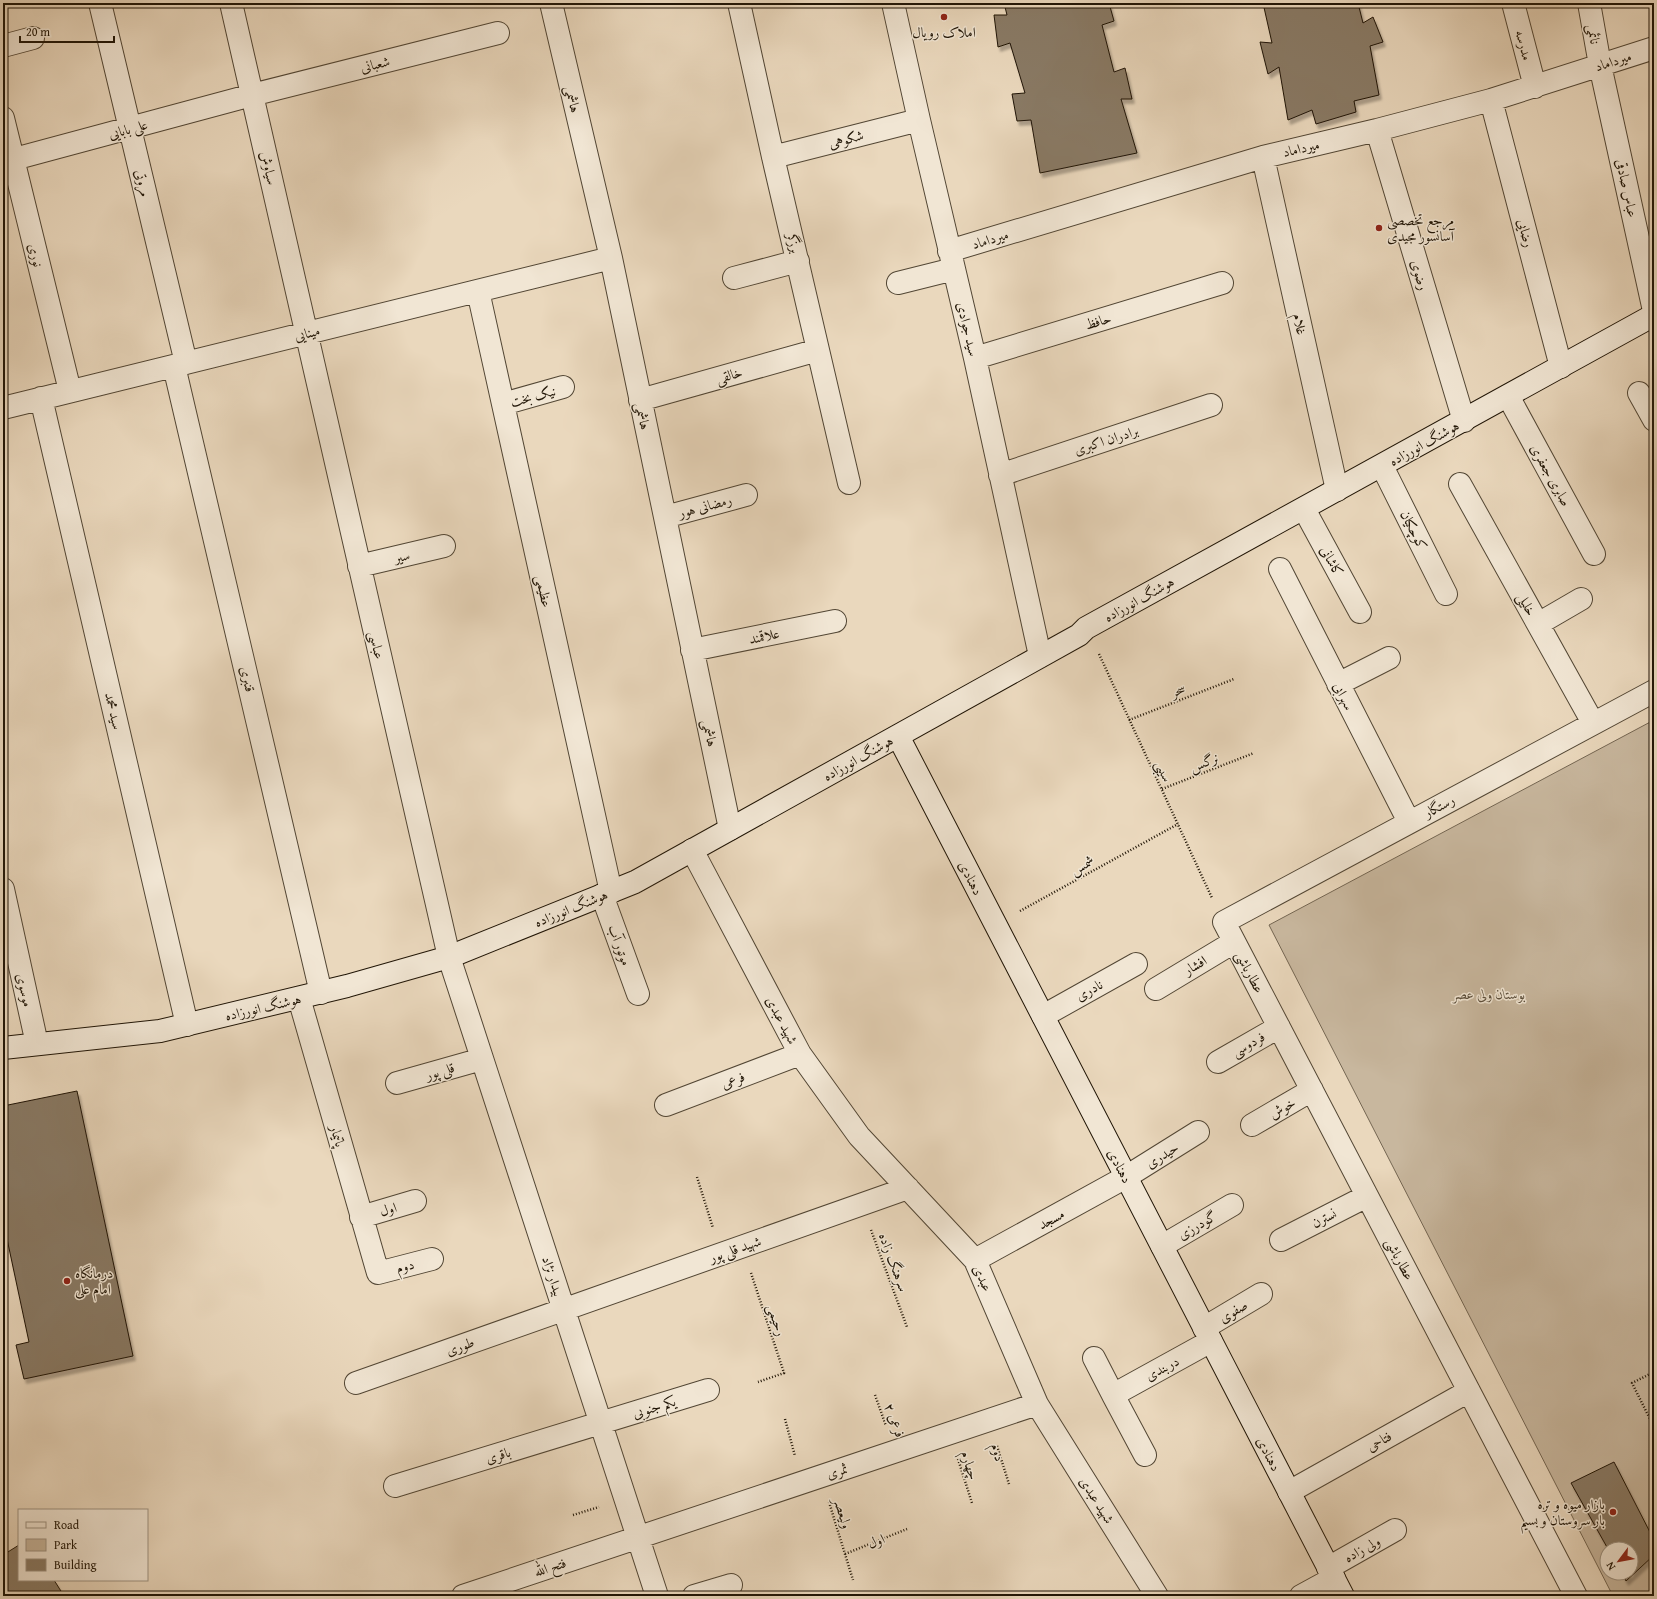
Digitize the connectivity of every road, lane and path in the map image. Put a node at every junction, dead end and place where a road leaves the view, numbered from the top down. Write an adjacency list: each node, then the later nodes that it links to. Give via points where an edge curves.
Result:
1 (100, 3): 18 (street, مروتی)
2 (231, 3): 14 (street, سیاوش)
3 (551, 3): 23 (street, هاشمی)
4 (739, 3): 20 (street, برزگر)
5 (893, 3): 17 (street, سید جوادی)
6 (1513, 3): 13 (street, مدرسه)
7 (1589, 3): 12 (street, نائمی)
8 (498, 33): 14 (street, شعبانی)
9 (33, 38): 10 (street)
10 (3, 46)
11 (1654, 48): 12 (street, میرداماد)
12 (1600, 65): 13 (street, میرداماد); 30 (street, عباس صادقی)
13 (1535, 87): 15 (street, میرداماد)
14 (252, 95): 18 (street, علی بابایی); 32 (street, سیاوش)
15 (1491, 100): 19 (street, میرداماد); 36 (street, رضایی)
16 (3, 118): 22 (street, نوری)
17 (918, 120): 20 (street, شکوهی); 24 (street, سید جوادی)
18 (130, 128): 22 (street, علی بابایی); 35 (street, مروتی)
19 (1377, 130): 21 (street, میرداماد); 47 (street, رضوی)
20 (773, 157): 25 (street, برزگر)
21 (1263, 157): 24 (street, میرداماد); 52 (street, غلام)
22 (8, 161): 38 (street, نوری)
23 (610, 258): 29 (street, مینایی); 42 (street, هاشمی)
24 (952, 260): 27 (street, میرداماد); 34 (street, سید جوادی)
25 (798, 261): 26 (street); 33 (street, برزگر)
26 (734, 278)
27 (898, 283)
28 (1222, 283): 34 (street, حافظ)
29 (478, 291): 32 (street, مینایی); 43 (street, عظیمی)
30 (1654, 312)
31 (1654, 315): 36 (street, هوشنگ انورزاده)
32 (307, 333): 35 (street, مینایی); 58 (street, عباسی)
33 (818, 350): 42 (street, خالقی); 50 (street, برزگر)
34 (975, 358): 49 (street, سید جوادی)
35 (180, 364): 38 (street, مینایی); 89 (street, قنبری)
36 (1560, 367): 40 (street, هوشنگ انورزاده)
37 (563, 387): 43 (street, نیک بخت)
38 (70, 391): 41 (street, مینایی)
39 (1639, 393): 46 (street)
40 (1508, 396): 47 (street, هوشنگ انورزاده); 57 (street, صابری جعفری)
41 (41, 398): 45 (street, مینایی); 93 (street, سید محمد)
42 (640, 400): 55 (street, هاشمی)
43 (503, 404): 82 (street, عظیمی)
44 (1211, 405): 49 (street, برادران اکبری)
45 (3, 408)
46 (1654, 420)
47 (1464, 421): 48 (street, هوشنگ انورزاده)
48 (1382, 466): 52 (street, هوشنگ انورزاده); 60 (street, کوچکیان)
49 (1000, 475): 67 (street, سید جوادی)
50 (849, 483)
51 (1460, 484): 64 (street, خلیلی)
52 (1337, 490): 54 (street, هوشنگ انورزاده)
53 (746, 495): 55 (street, رمضانی هور)
54 (1304, 509): 62 (street, کاشانی); 65 (street, هوشنگ انورزاده)
55 (665, 517): 66 (street, هاشمی)
56 (444, 546): 58 (street, سیر)
57 (1594, 554)
58 (359, 566): 86 (street, عباسی)
59 (1280, 569): 70 (street, سهرابی)
60 (1446, 594)
61 (1581, 599): 64 (street)
62 (1360, 612)
63 (835, 621): 66 (street, علاقمند)
64 (1538, 624): 73 (street, خلیلی)
65 (1086, 628): 67 (street, هوشنگ انورزاده); 72 (path, سیبی)
66 (692, 650): 79 (street, هاشمی)
67 (1040, 656): 74 (street, هوشنگ انورزاده)
68 (1389, 658): 70 (street)
69 (1234, 679): 72 (path, سحر)
70 (1338, 684): 77 (street, سهرابی)
71 (1654, 691): 73 (street, رستگار)
72 (1130, 720): 76 (path, سیبی)
73 (1593, 723): 77 (street, رستگار)
74 (898, 736): 79 (street, هوشنگ انورزاده); 84 (street, دهنادی)
75 (1254, 753): 76 (path, نرگس)
76 (1162, 789): 78 (path, سیبی)
77 (1409, 822): 83 (street, رستگار)
78 (1178, 824): 83 (path, سیبی); 84 (path, شمس)
79 (730, 829): 80 (street, هوشنگ انورزاده)
80 (692, 850): 82 (street, هوشنگ انورزاده, via 635,882); 97 (street, شهید عبدی)
81 (3, 889): 95 (street, موسوی)
82 (606, 893): 86 (street, هوشنگ انورزاده); 90 (street, موتور آب)
83 (1224, 922): 85 (street, عطارباشی)
84 (995, 924): 92 (street, دهنادی)
85 (1234, 942): 88 (street, افشار); 94 (street, عطارباشی)
86 (449, 957): 89 (street, هوشنگ انورزاده); 98 (street, بیدار نژاد)
87 (1136, 964): 92 (street, نادری)
88 (1156, 989)
89 (321, 993): 91 (street, هوشنگ انورزاده)
90 (638, 994)
91 (299, 998): 93 (street, هوشنگ انورزاده); 112 (street, پاتیمار)
92 (1043, 1016): 106 (street, دهنادی)
93 (187, 1025): 95 (street, هوشنگ انورزاده, via 160,1031)
94 (1279, 1027): 99 (street, فردوسی); 101 (street, عطارباشی)
95 (37, 1044): 96 (street, هوشنگ انورزاده)
96 (3, 1048)
97 (800, 1054): 102 (street, فرعی); 107 (street, شهید عبدی, via 859,1136)
98 (482, 1059): 100 (street, قلی پور); 121 (street, بیدار نژاد)
99 (1218, 1062)
100 (397, 1083)
101 (1312, 1090): 103 (street, خوش); 108 (street, عطارباشی)
102 (666, 1105)
103 (1252, 1125)
104 (1198, 1132): 106 (street, حیدری)
105 (697, 1177): 116 (path)
106 (1126, 1177): 115 (street, دهنادی); 118 (street, مسجد)
107 (901, 1182): 110 (street, شهید قلی پور); 118 (street, عبدی)
108 (1367, 1196): 113 (street, نسترن); 129 (street, عطارباشی)
109 (415, 1201): 112 (street, اول)
110 (862, 1204): 114 (street, شهید قلی پور); 122 (path, سرهنگ زاده)
111 (1232, 1205): 115 (street, گودرزی)
112 (361, 1216): 119 (street, پاتیمار)
113 (1281, 1240)
114 (742, 1246): 116 (street, شهید قلی پور); 126 (path, رحیمی, via 784,1373)
115 (1162, 1246): 123 (street, دهنادی)
116 (721, 1254): 121 (street, شهید قلی پور)
117 (432, 1259): 119 (street, دوم)
118 (975, 1260): 132 (street, عبدی)
119 (378, 1274)
120 (1261, 1294): 123 (street, صفوی)
121 (563, 1310): 127 (street, طوری); 135 (street, بیدار نژاد)
122 (907, 1327)
123 (1208, 1335): 130 (street, دربندی); 143 (street, دهنادی)
124 (1094, 1358): 130 (street)
125 (1654, 1372): 136 (path, via 1632,1383)
126 (758, 1382)
127 (356, 1383)
128 (708, 1390): 135 (street, یکم جنوبی)
129 (1469, 1391): 143 (street, فتاحی); 157 (street, عطارباشی)
130 (1113, 1394): 139 (street)
131 (875, 1395): 138 (path, فرعی ۲)
132 (1037, 1404): 134 (street, ثمری); 155 (street, شهید عبدی)
133 (785, 1419): 140 (path, ولیعصر)
134 (988, 1420): 137 (street, ثمری); 141 (path, دوم)
135 (601, 1424): 142 (street, باقری); 147 (street, بیدار نژاد)
136 (1654, 1427)
137 (950, 1433): 138 (street, ثمری); 144 (path, چهارم)
138 (895, 1451): 140 (street, ثمری)
139 (1145, 1455)
140 (812, 1479): 147 (street, ثمری); 148 (path, ولیعصر)
141 (1009, 1484)
142 (395, 1486)
143 (1289, 1492): 150 (street, دهنادی)
144 (972, 1503)
145 (907, 1529): 148 (path, اول)
146 (1395, 1530): 150 (street, ولی زاده)
147 (638, 1538): 152 (street, فتح الله); 153 (street, بیدار نژاد)
148 (845, 1554): 149 (path, ولیعصر)
149 (852, 1580)
150 (1335, 1581): 156 (street, ولی زاده)
151 (731, 1585): 154 (street)
152 (463, 1596)
153 (657, 1596)
154 (694, 1596)
155 (1157, 1596)
156 (1301, 1596)
157 (1576, 1596)

